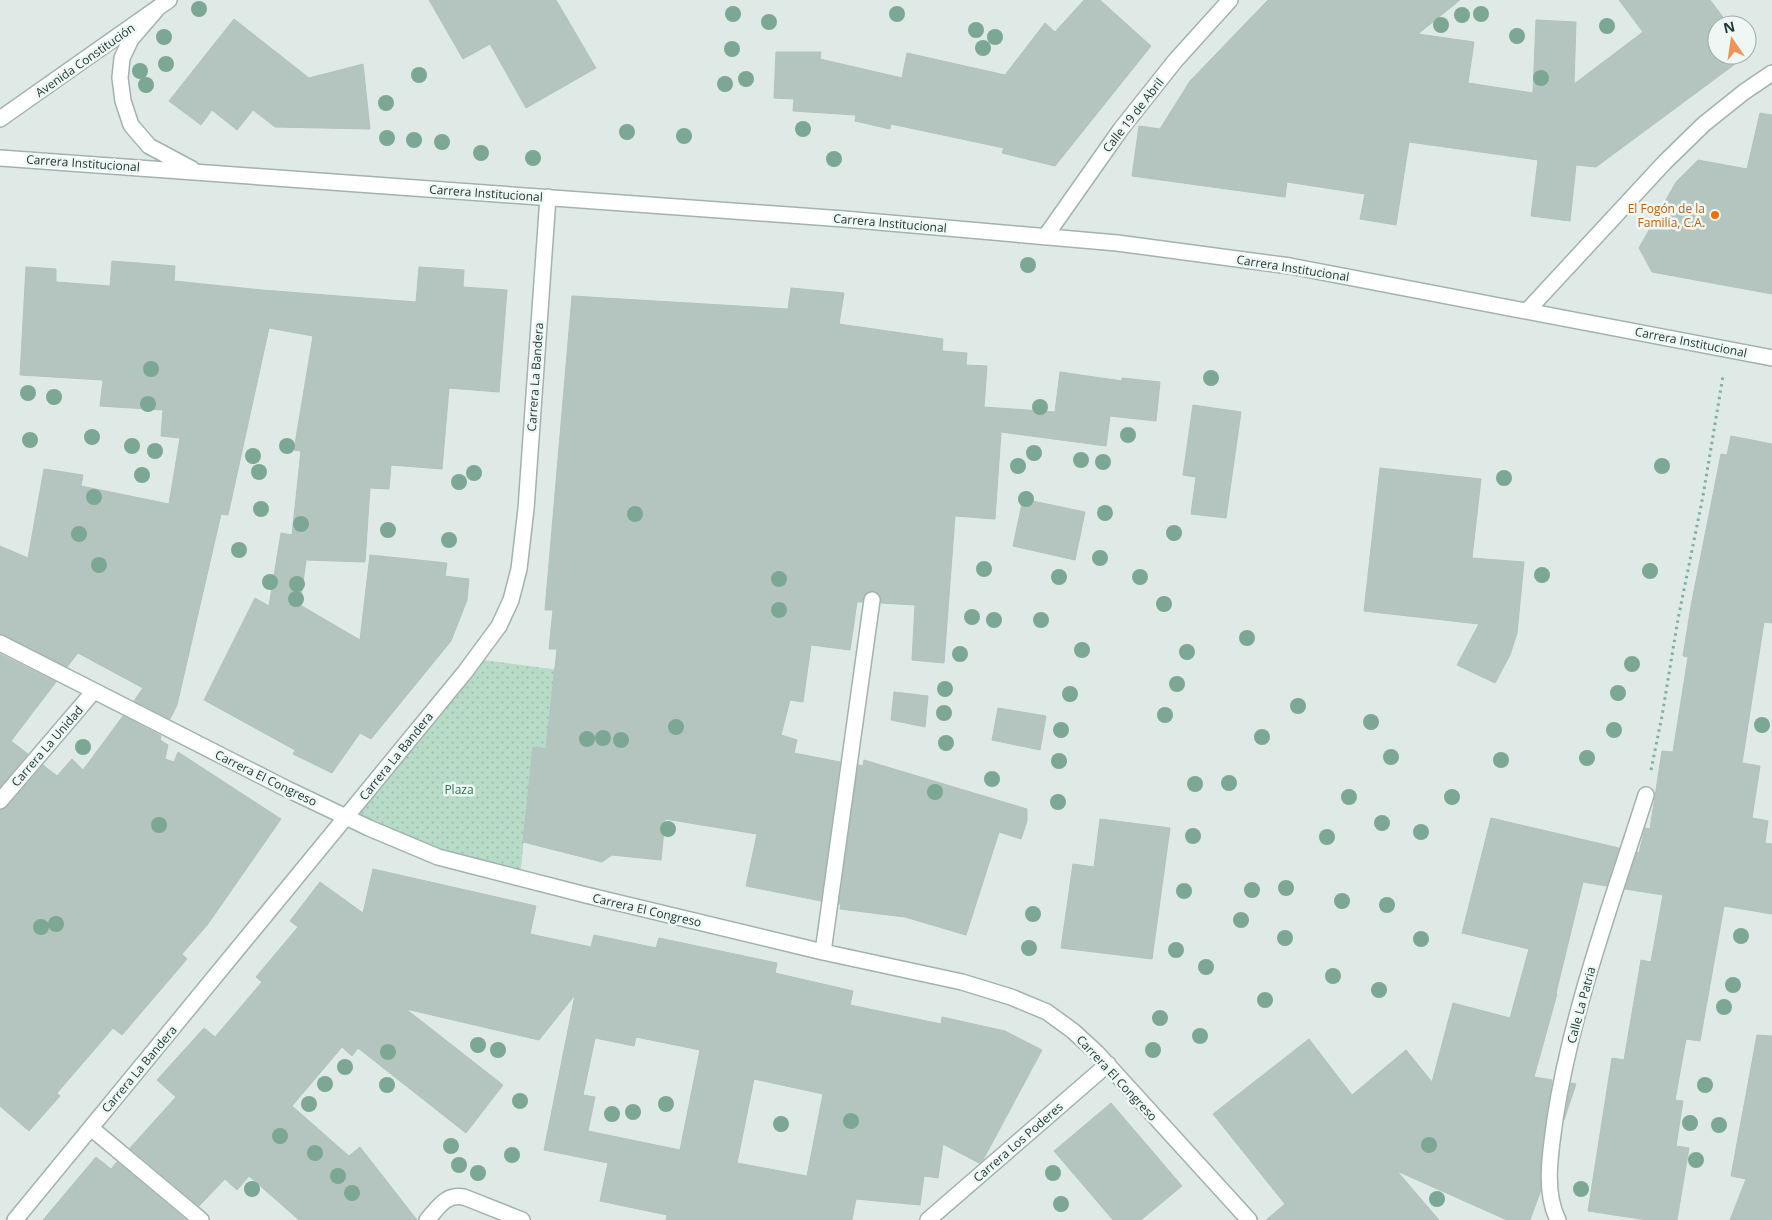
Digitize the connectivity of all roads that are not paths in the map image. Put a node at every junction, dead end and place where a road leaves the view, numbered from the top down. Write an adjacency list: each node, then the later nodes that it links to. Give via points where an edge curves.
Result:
1 (170, 0): 3 (street, Avenida Constitución)
2 (1230, 0): 9 (street, Calle 19 de Abril, via 1120,129)
3 (156, 10): 5 (street, Avenida Constitución); 7 (street, via 131,39 122,58 123,101 131,125 149,146)
4 (1772, 73): 10 (street, via 1704,124)
5 (0, 119)
6 (0, 158): 7 (street, Carrera Institucional)
7 (198, 172): 8 (street, Carrera Institucional)
8 (548, 197): 9 (street, Carrera Institucional); 17 (street, Carrera La Bandera, via 526,509 512,600 500,626 475,659)
9 (1045, 237): 10 (street, Carrera Institucional, via 1117,243 1290,266)
10 (1527, 311): 11 (street, Carrera Institucional)
11 (1772, 358)
12 (872, 600): 18 (street)
13 (0, 643): 14 (street, Carrera El Congreso)
14 (94, 691): 16 (street, Carrera La Unidad); 17 (street, Carrera El Congreso)
15 (1646, 795): 27 (street, Calle La Patria, via 1579,1008 1560,1090 1549,1185)
16 (0, 801)
17 (346, 817): 18 (street, Carrera El Congreso, via 438,857); 20 (street, Carrera La Bandera)
18 (824, 952): 19 (street, Carrera El Congreso, via 962,982 1011,997 1047,1012)
19 (1108, 1064): 25 (street, Carrera Los Poderes); 26 (street, Carrera El Congreso)
20 (91, 1128): 21 (street, Carrera La Bandera); 22 (street)
21 (15, 1220)
22 (201, 1220)
23 (428, 1220): 24 (street, via 449,1197 455,1196)
24 (522, 1220)
25 (928, 1220)
26 (1249, 1220)
27 (1558, 1220)

